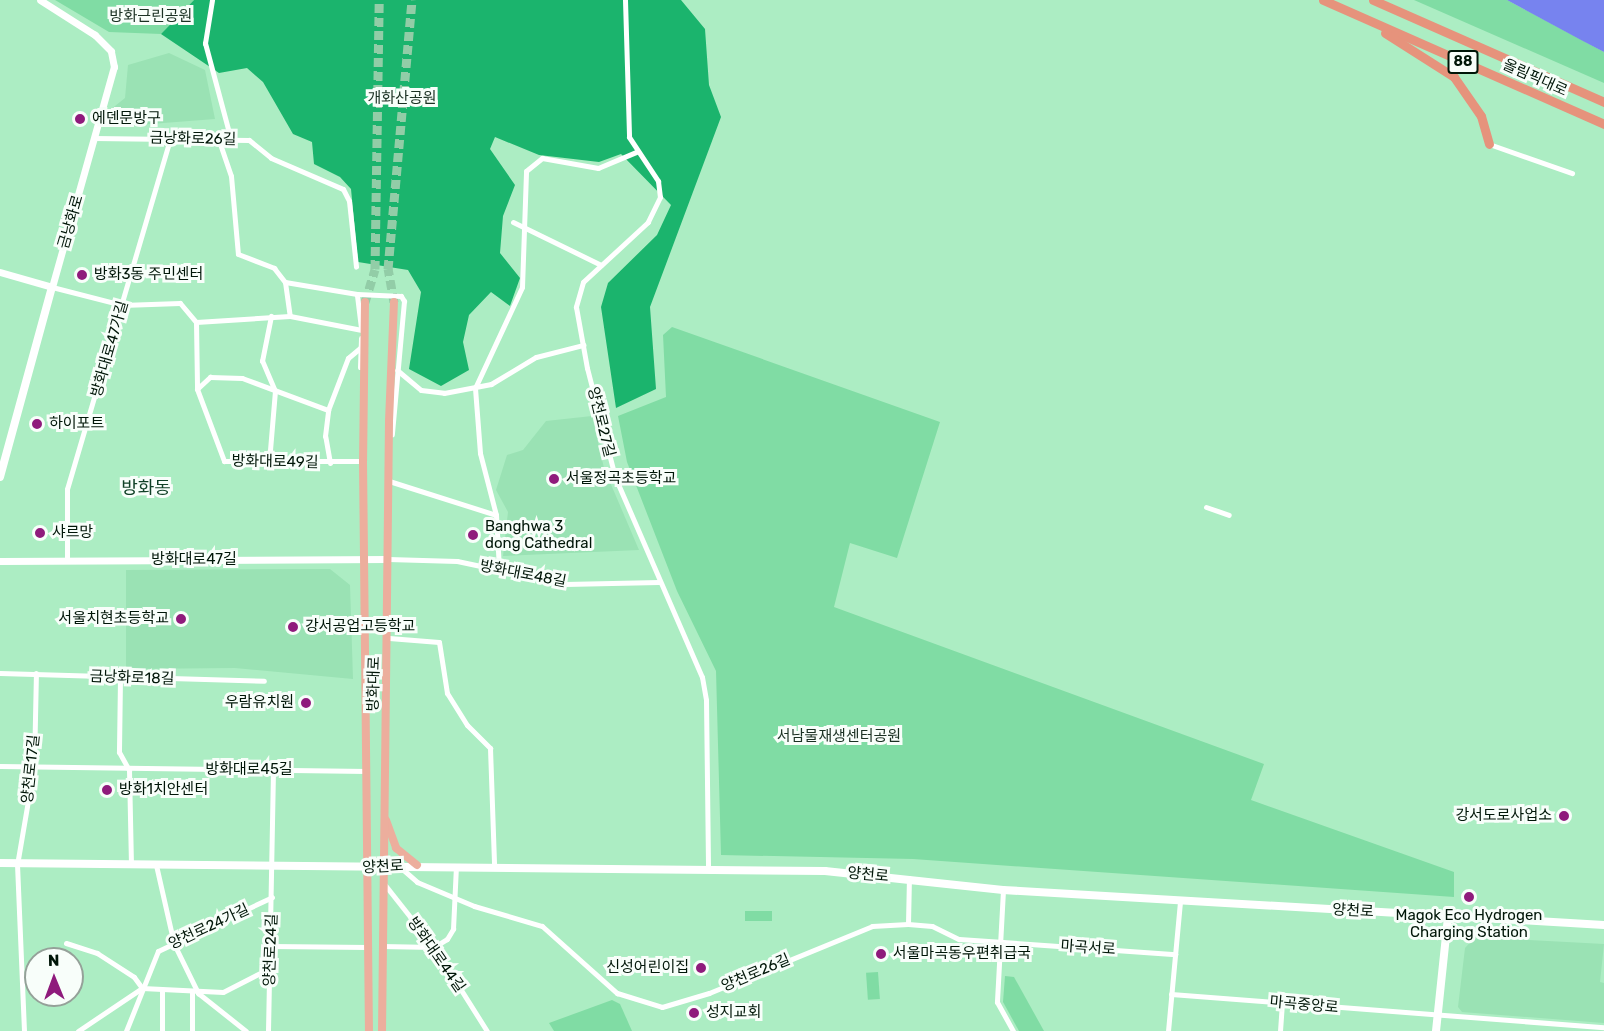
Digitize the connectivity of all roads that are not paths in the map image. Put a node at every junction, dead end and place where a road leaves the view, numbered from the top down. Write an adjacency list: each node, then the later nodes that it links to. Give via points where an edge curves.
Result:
1 (40, 0): 9 (street, 금낭화로, via 95,34 111,51 114,67)
2 (212, 0): 12 (street, via 206,43)
3 (625, 0): 14 (street, 양천로27길, via 626,118)
4 (1323, 0): 6 (highway, 올림픽대로 / 88)
5 (1373, 0): 7 (highway, 올림픽대로 / 88)
6 (1360, 17): 8 (highway, 올림픽대로 / 88); 13 (highway, via 1454,77 1481,116)
7 (1604, 102)
8 (1604, 124)
9 (94, 138): 10 (street, 금낭화로26길); 22 (street, 금낭화로)
10 (170, 138): 11 (street, 금낭화로26길); 26 (street, 방화대로47가길)
11 (218, 138): 12 (street, 금낭화로26길); 21 (street, via 231,177 238,254 274,268)
12 (231, 140): 19 (street, 금낭화로26길, via 249,140 271,158 343,189 349,201)
13 (1489, 144): 15 (street)
14 (636, 152): 17 (street, via 598,168 562,159 542,158 534,162 526,171); 18 (street, 양천로27길, via 658,181 657,210)
15 (1572, 173)
16 (513, 222): 17 (street)
17 (523, 226): 18 (street); 34 (street, via 522,287)
18 (601, 265): 31 (street, 양천로27길, via 579,289 576,307)
19 (356, 267)
20 (0, 272): 22 (street)
21 (285, 282): 23 (street); 28 (street)
22 (52, 287): 26 (street); 43 (main road, 금낭화로)
23 (357, 294): 30 (street); 33 (street, via 396,294 404,301)
24 (365, 302): 39 (main road, 방화대로)
25 (394, 302): 38 (main road, 방화대로)
26 (122, 305): 29 (street, via 180,303); 51 (street, 방화대로47가길, via 67,489)
27 (271, 316): 28 (street); 29 (street); 36 (street, via 262,361)
28 (290, 316): 30 (street)
29 (196, 321): 35 (street, 방화대로49길)
30 (362, 330): 32 (street)
31 (583, 345): 34 (street, via 536,357 500,380); 53 (street, 양천로27길, via 615,477)
32 (360, 348): 37 (street, via 348,358); 39 (street)
33 (397, 370): 34 (street, via 421,390 444,393); 38 (street)
34 (475, 388): 46 (street, via 480,453)
35 (197, 389): 36 (street, via 210,377 242,378); 41 (street, 방화대로49길, via 224,461)
36 (275, 391): 37 (street); 41 (street)
37 (328, 410): 42 (street, via 325,436)
38 (390, 444): 44 (main road, 방화대로)
39 (363, 447): 40 (main road, 방화대로)
40 (363, 461): 42 (street, 방화대로49길); 49 (main road, 방화대로)
41 (268, 462): 42 (street, 방화대로49길)
42 (330, 463)
43 (0, 477)
44 (389, 481): 46 (street); 48 (main road, 방화대로)
45 (1206, 507): 47 (street)
46 (496, 515): 52 (street)
47 (1229, 515)
48 (388, 559): 49 (street, 방화대로47길); 52 (street, 방화대로48길, via 457,561); 54 (main road, 방화대로)
49 (365, 560): 51 (street, 방화대로47길); 63 (main road, 방화대로)
50 (0, 561): 51 (street, 방화대로47길)
51 (67, 561)
52 (500, 569): 53 (street, 방화대로48길, via 566,584)
53 (659, 582): 76 (street, 양천로27길, via 702,677 706,700)
54 (389, 638): 64 (main road, 방화대로); 71 (street, via 439,642 447,693 467,725 490,748)
55 (0, 673): 56 (street, 금낭화로18길)
56 (36, 674): 57 (street, 금낭화로18길); 60 (street, 양천로17길)
57 (120, 678): 58 (street, 금낭화로18길); 61 (street, via 119,752)
58 (264, 681)
59 (0, 766): 60 (street, 방화대로45길)
60 (34, 766): 61 (street, 방화대로45길); 67 (street, 양천로17길)
61 (129, 770): 62 (street, 방화대로45길); 66 (street)
62 (273, 770): 63 (street, 방화대로45길); 73 (street, 양천로24길)
63 (369, 771): 75 (main road, 방화대로)
64 (384, 814): 69 (main road, via 396,848); 74 (main road, 방화대로)
65 (0, 862): 67 (main road, 양천로)
66 (131, 864): 67 (main road, 양천로); 68 (main road, 양천로)
67 (17, 865): 104 (street, 양천로17길)
68 (156, 865): 73 (main road, 양천로); 88 (street)
69 (417, 865): 70 (main road, 양천로); 72 (main road, 양천로)
70 (456, 865): 71 (main road, 양천로); 80 (street)
71 (494, 865): 76 (main road, 양천로)
72 (399, 866): 74 (main road, 양천로); 80 (street, 양천로26길, via 417,882)
73 (273, 868): 75 (main road, 양천로); 81 (street, 양천로24길)
74 (383, 868): 75 (main road, 양천로); 78 (main road, 방화대로)
75 (368, 869): 91 (main road, 방화대로)
76 (708, 870): 77 (main road, 양천로, via 825,871)
77 (909, 878): 79 (main road, 양천로); 84 (street)
78 (382, 881): 90 (main road, 방화대로); 92 (street, 방화대로44길)
79 (1003, 890): 82 (main road, 양천로); 86 (street)
80 (455, 895): 84 (street, 양천로26길, via 474,906 542,926 617,993 662,1007 709,993 860,928); 92 (street, via 453,929 447,939)
81 (272, 897): 88 (street, 양천로24가길); 89 (street, 양천로24길)
82 (1180, 901): 83 (main road, 양천로); 93 (street)
83 (1448, 917): 85 (main road, 양천로); 100 (main road)
84 (908, 924): 86 (street, 마곡서로, via 932,926 959,939)
85 (1604, 925)
86 (1000, 941): 93 (street, 마곡서로); 113 (street, via 997,1002)
87 (66, 944): 95 (street, via 97,953 134,976)
88 (174, 944): 95 (street, 양천로24가길, via 158,951); 97 (street)
89 (271, 946): 91 (street); 94 (street, 양천로24길)
90 (381, 946): 92 (street); 112 (main road, 방화대로)
91 (368, 947): 111 (main road, 방화대로)
92 (434, 947): 103 (street, 방화대로44길)
93 (1175, 954): 98 (street)
94 (270, 968): 97 (street, via 223,992); 110 (street, 양천로24길)
95 (142, 988): 96 (street); 105 (street); 106 (street, 양천로24가길)
96 (162, 991): 97 (street); 107 (street)
97 (195, 992): 108 (street); 109 (street)
98 (1171, 994): 99 (street, 마곡중앙로); 114 (street)
99 (1282, 1003): 100 (street, 마곡중앙로); 115 (street)
100 (1437, 1016): 102 (street, 마곡중앙로); 116 (main road)
101 (1604, 1027): 102 (street, 마곡중앙로)
102 (1578, 1028)
103 (485, 1030)
104 (24, 1031)
105 (78, 1031)
106 (126, 1031)
107 (162, 1031)
108 (192, 1031)
109 (246, 1031)
110 (268, 1031)
111 (369, 1031)
112 (382, 1031)
113 (1013, 1031)
114 (1168, 1031)
115 (1280, 1031)
116 (1436, 1031)

